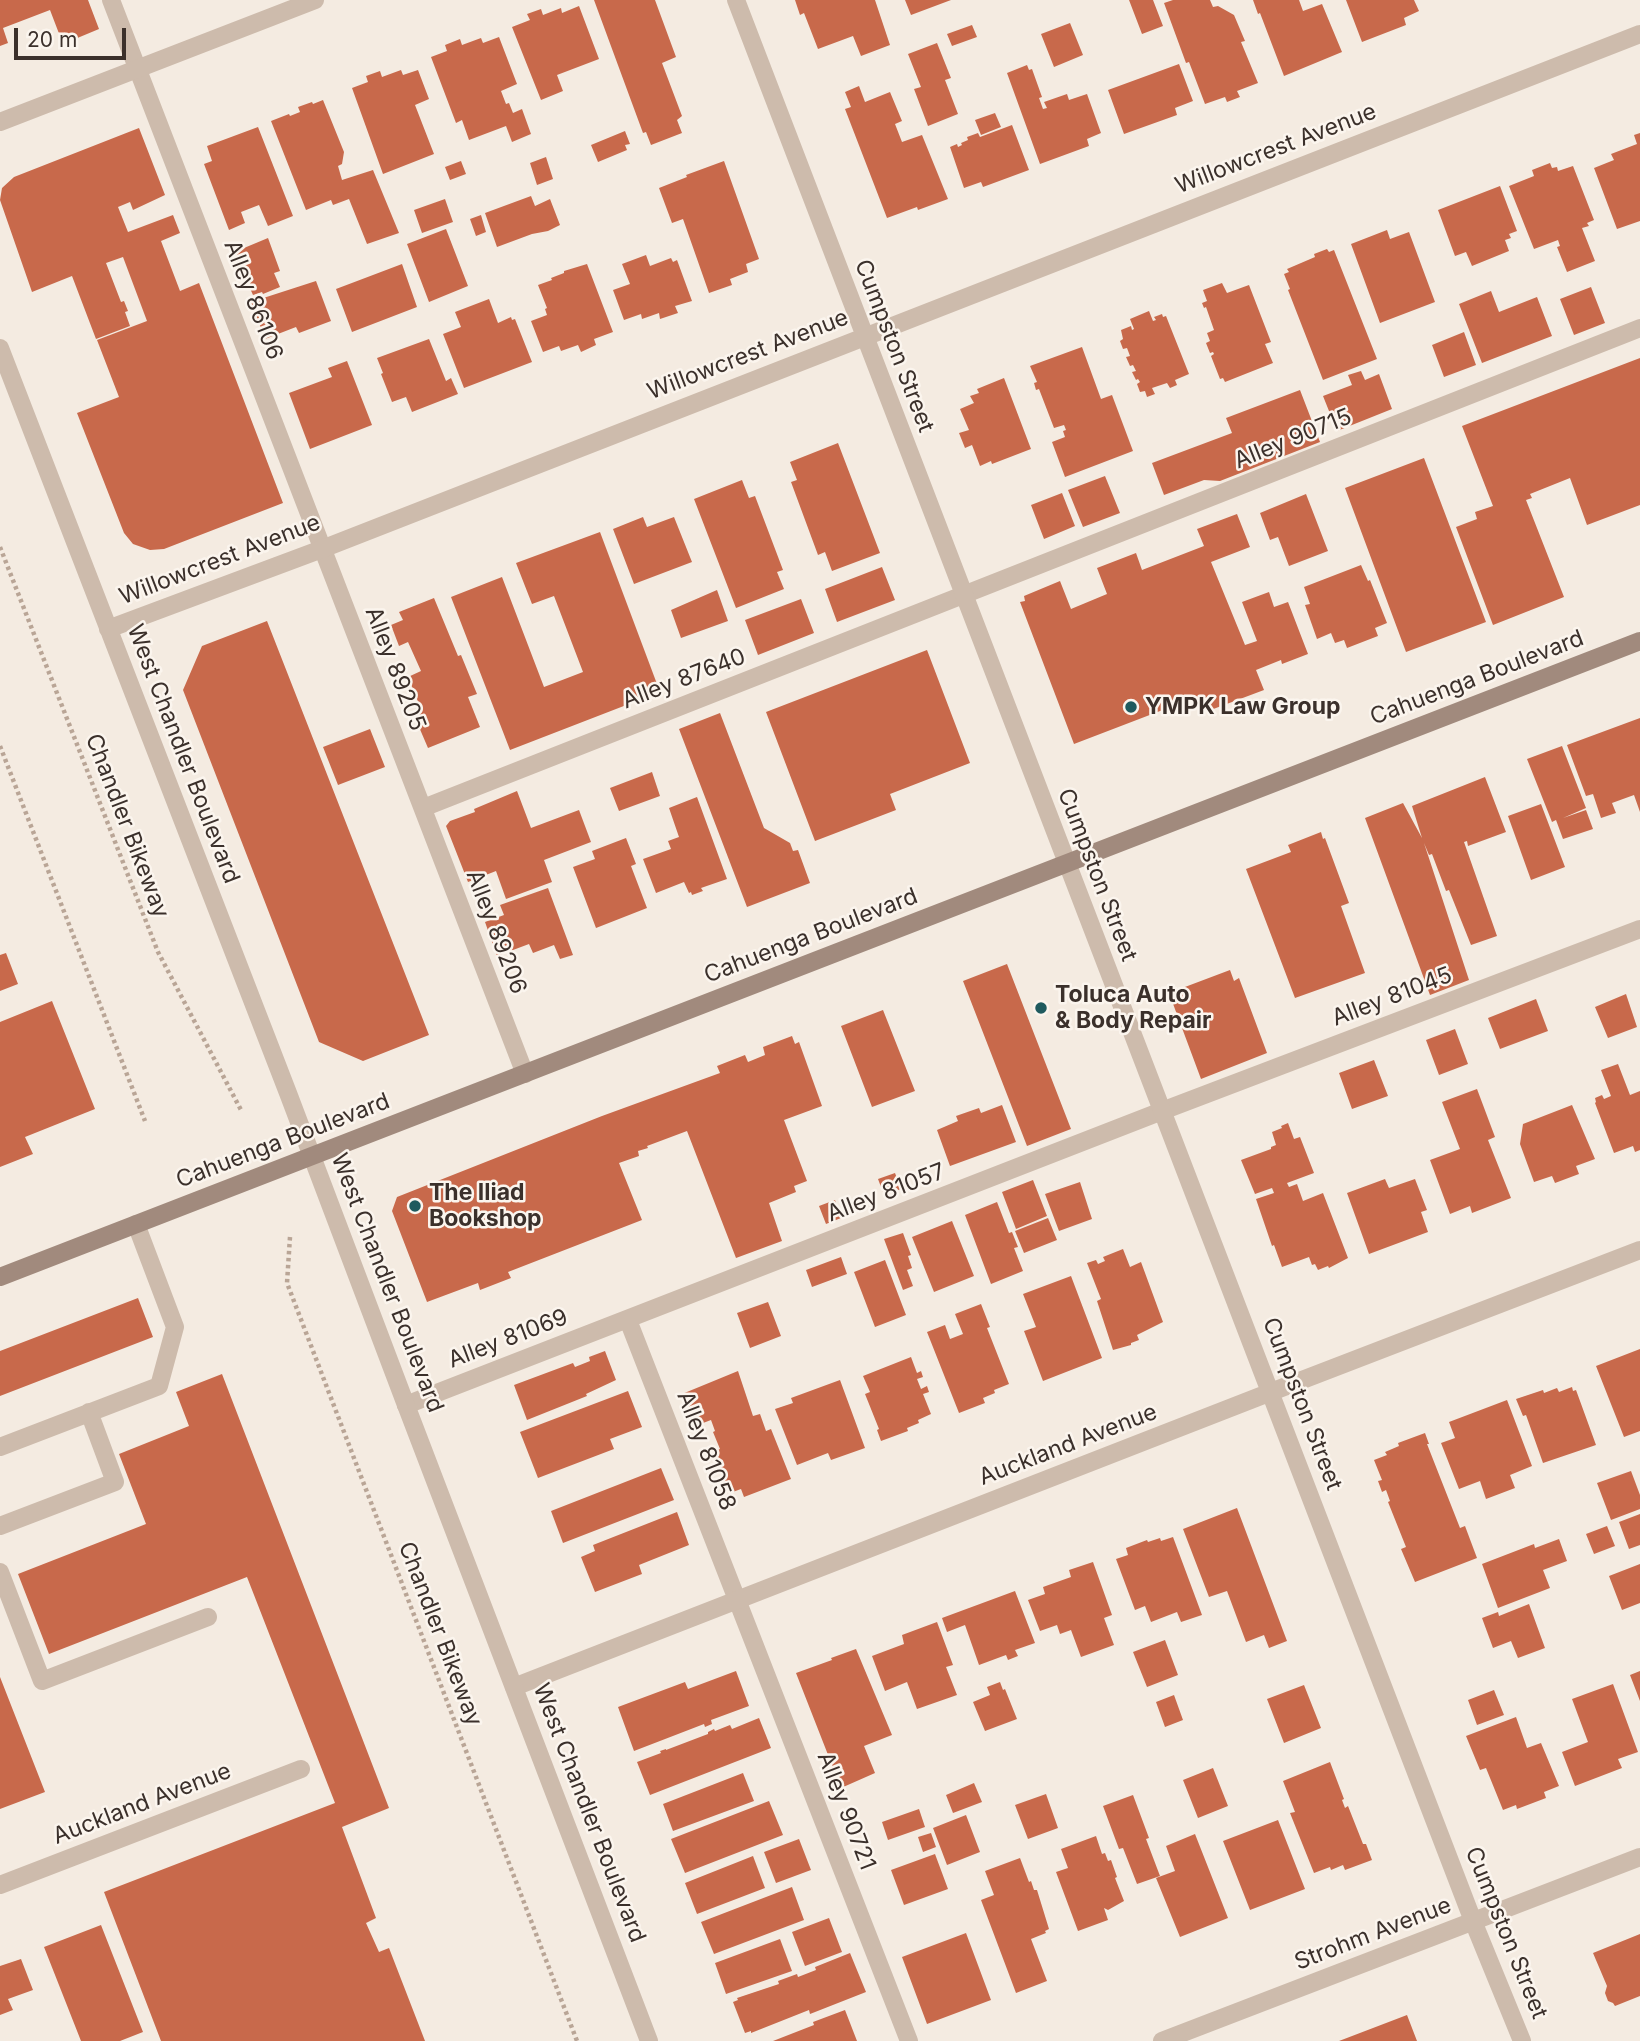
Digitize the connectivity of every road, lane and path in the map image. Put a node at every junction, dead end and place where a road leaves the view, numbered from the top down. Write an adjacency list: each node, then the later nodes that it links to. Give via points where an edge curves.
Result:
1 (111, 0): 5 (street, Alley 86106)
2 (315, 0): 5 (street)
3 (736, 0): 8 (street, Cumpston Street)
4 (1640, 34): 8 (street, Willowcrest Avenue)
5 (137, 68): 6 (street); 11 (street, Alley 86106)
6 (0, 122)
7 (1640, 328): 12 (street, Alley 90715)
8 (864, 336): 11 (street, Willowcrest Avenue); 12 (street, Cumpston Street)
9 (0, 348): 13 (street, West Chandler Boulevard)
10 (0, 547): 20 (path, Chandler Bikeway, via 158,952)
11 (322, 549): 13 (street, Willowcrest Avenue); 16 (street, Alley 89205)
12 (964, 595): 16 (street, Alley 87640); 17 (street, Cumpston Street)
13 (108, 629): 23 (street, West Chandler Boulevard)
14 (1640, 641): 17 (main road, Cahuenga Boulevard)
15 (0, 746): 22 (path)
16 (422, 808): 19 (street, Alley 89206)
17 (1067, 863): 19 (main road, Cahuenga Boulevard); 21 (street, Cumpston Street)
18 (1640, 929): 21 (street, Alley 81045)
19 (525, 1074): 23 (main road, Cahuenga Boulevard)
20 (242, 1110)
21 (1163, 1111): 28 (street, Alley 81057); 29 (street, Cumpston Street)
22 (145, 1121)
23 (312, 1156): 24 (main road, Cahuenga Boulevard); 30 (street, West Chandler Boulevard)
24 (136, 1224): 27 (main road, Cahuenga Boulevard); 31 (street, via 175,1327 159,1386)
25 (289, 1237): 42 (path, Chandler Bikeway, via 286,1283)
26 (1640, 1250): 29 (street, Auckland Avenue)
27 (0, 1277)
28 (628, 1320): 30 (street, Alley 81069); 35 (street, Alley 81058)
29 (1271, 1392): 35 (street, Auckland Avenue); 41 (street, Cumpston Street)
30 (406, 1405): 37 (street, West Chandler Boulevard)
31 (89, 1412): 32 (street); 33 (street, via 116,1482)
32 (0, 1447)
33 (0, 1526)
34 (0, 1572): 36 (street, via 42,1681)
35 (738, 1599): 37 (street, Auckland Avenue); 44 (street, Alley 90721)
36 (208, 1617)
37 (514, 1687): 43 (street, West Chandler Boulevard)
38 (301, 1769): 40 (street, Auckland Avenue)
39 (1640, 1857): 41 (street, Strohm Avenue)
40 (0, 1885)
41 (1473, 1921): 45 (street, Strohm Avenue); 46 (street, Cumpston Street)
42 (577, 2041)
43 (649, 2041)
44 (909, 2041)
45 (1162, 2041)
46 (1522, 2041)

